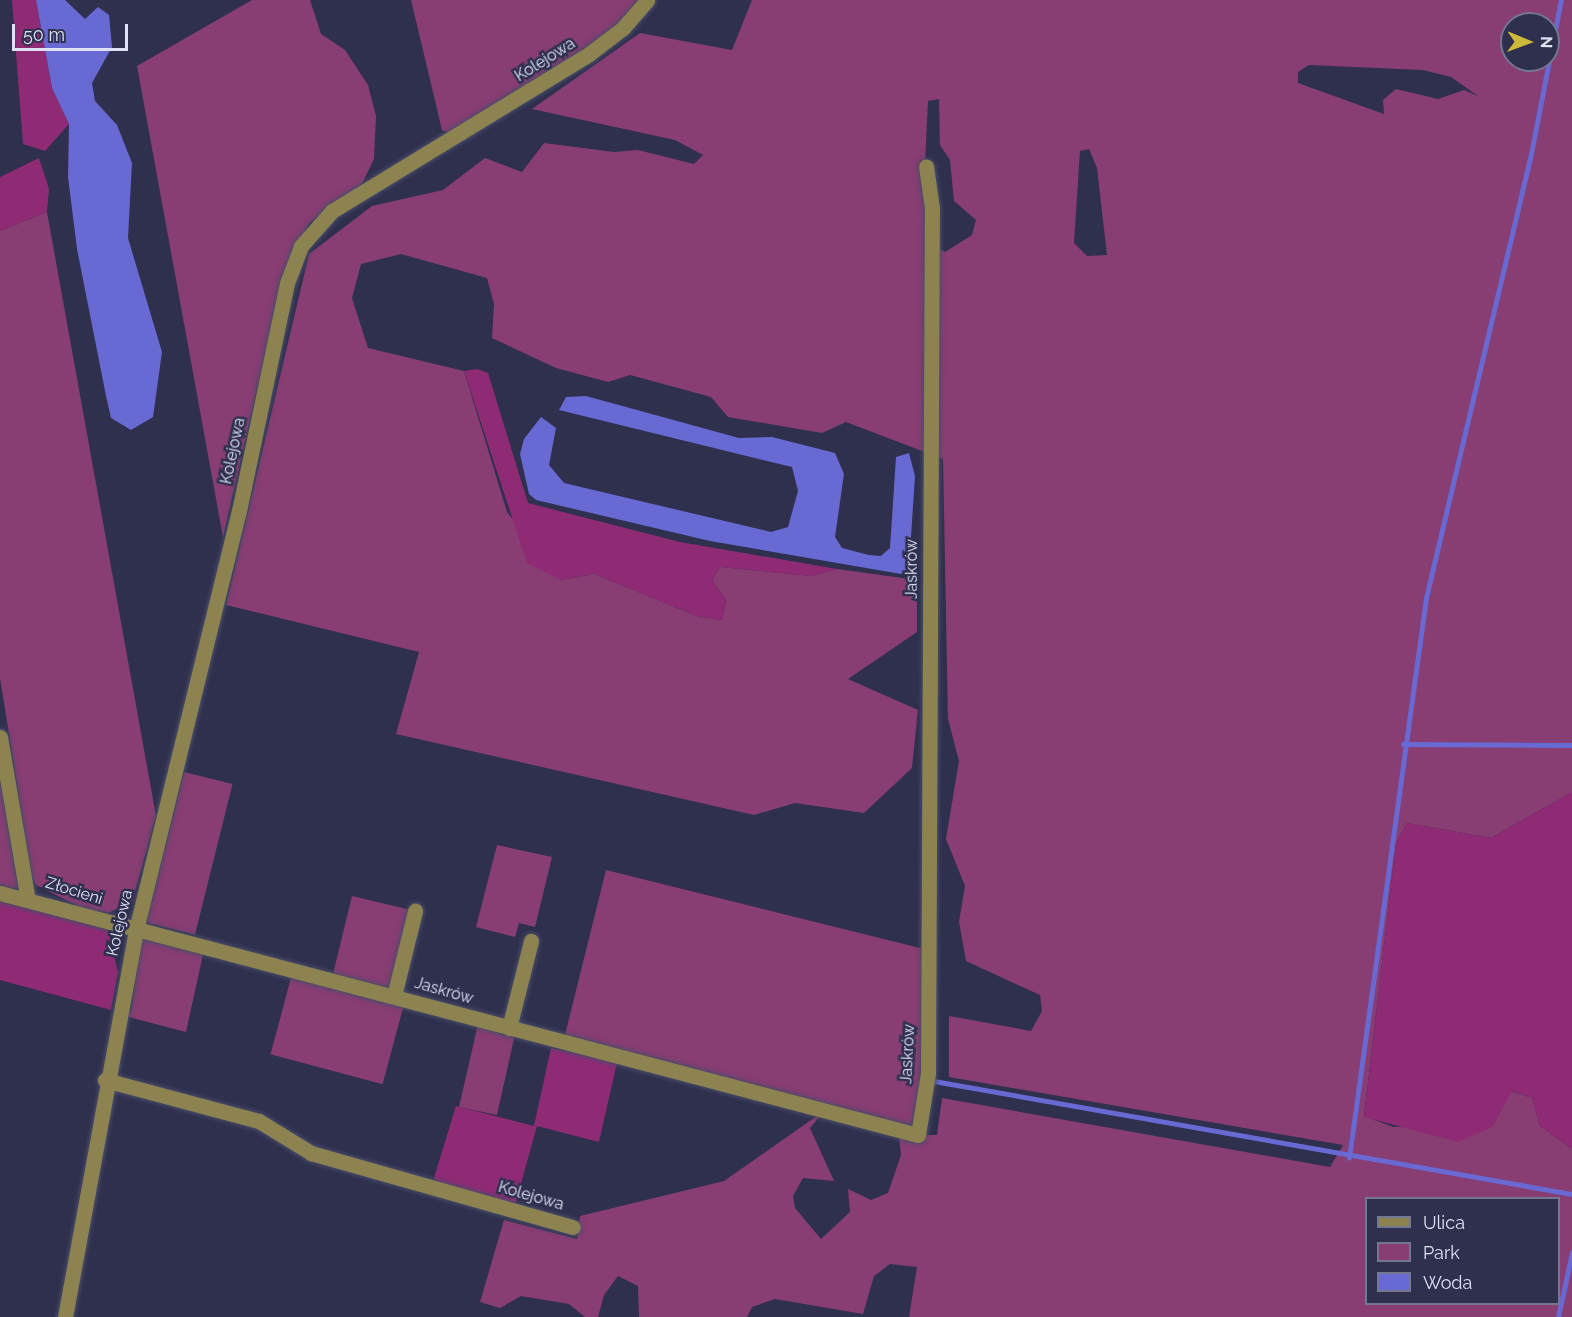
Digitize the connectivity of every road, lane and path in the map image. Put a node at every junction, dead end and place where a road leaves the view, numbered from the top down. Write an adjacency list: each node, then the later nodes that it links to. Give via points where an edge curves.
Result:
1 (647, 0): 7 (street, Kolejowa, via 623,28 589,54 332,211 301,246 287,284 239,511)
2 (926, 166): 10 (street, Jaskrów, via 932,208 928,1073 918,1135)
3 (0, 737): 5 (street)
4 (0, 892): 5 (street, Złocieni)
5 (27, 895): 7 (street, Złocieni)
6 (416, 911): 9 (street)
7 (137, 926): 9 (street, Jaskrów); 11 (street, Kolejowa)
8 (531, 941): 10 (street)
9 (393, 996): 10 (street, Jaskrów)
10 (509, 1028)
11 (105, 1080): 12 (street, Kolejowa, via 259,1121 310,1153); 13 (street, Kolejowa)
12 (573, 1227)
13 (65, 1317)

